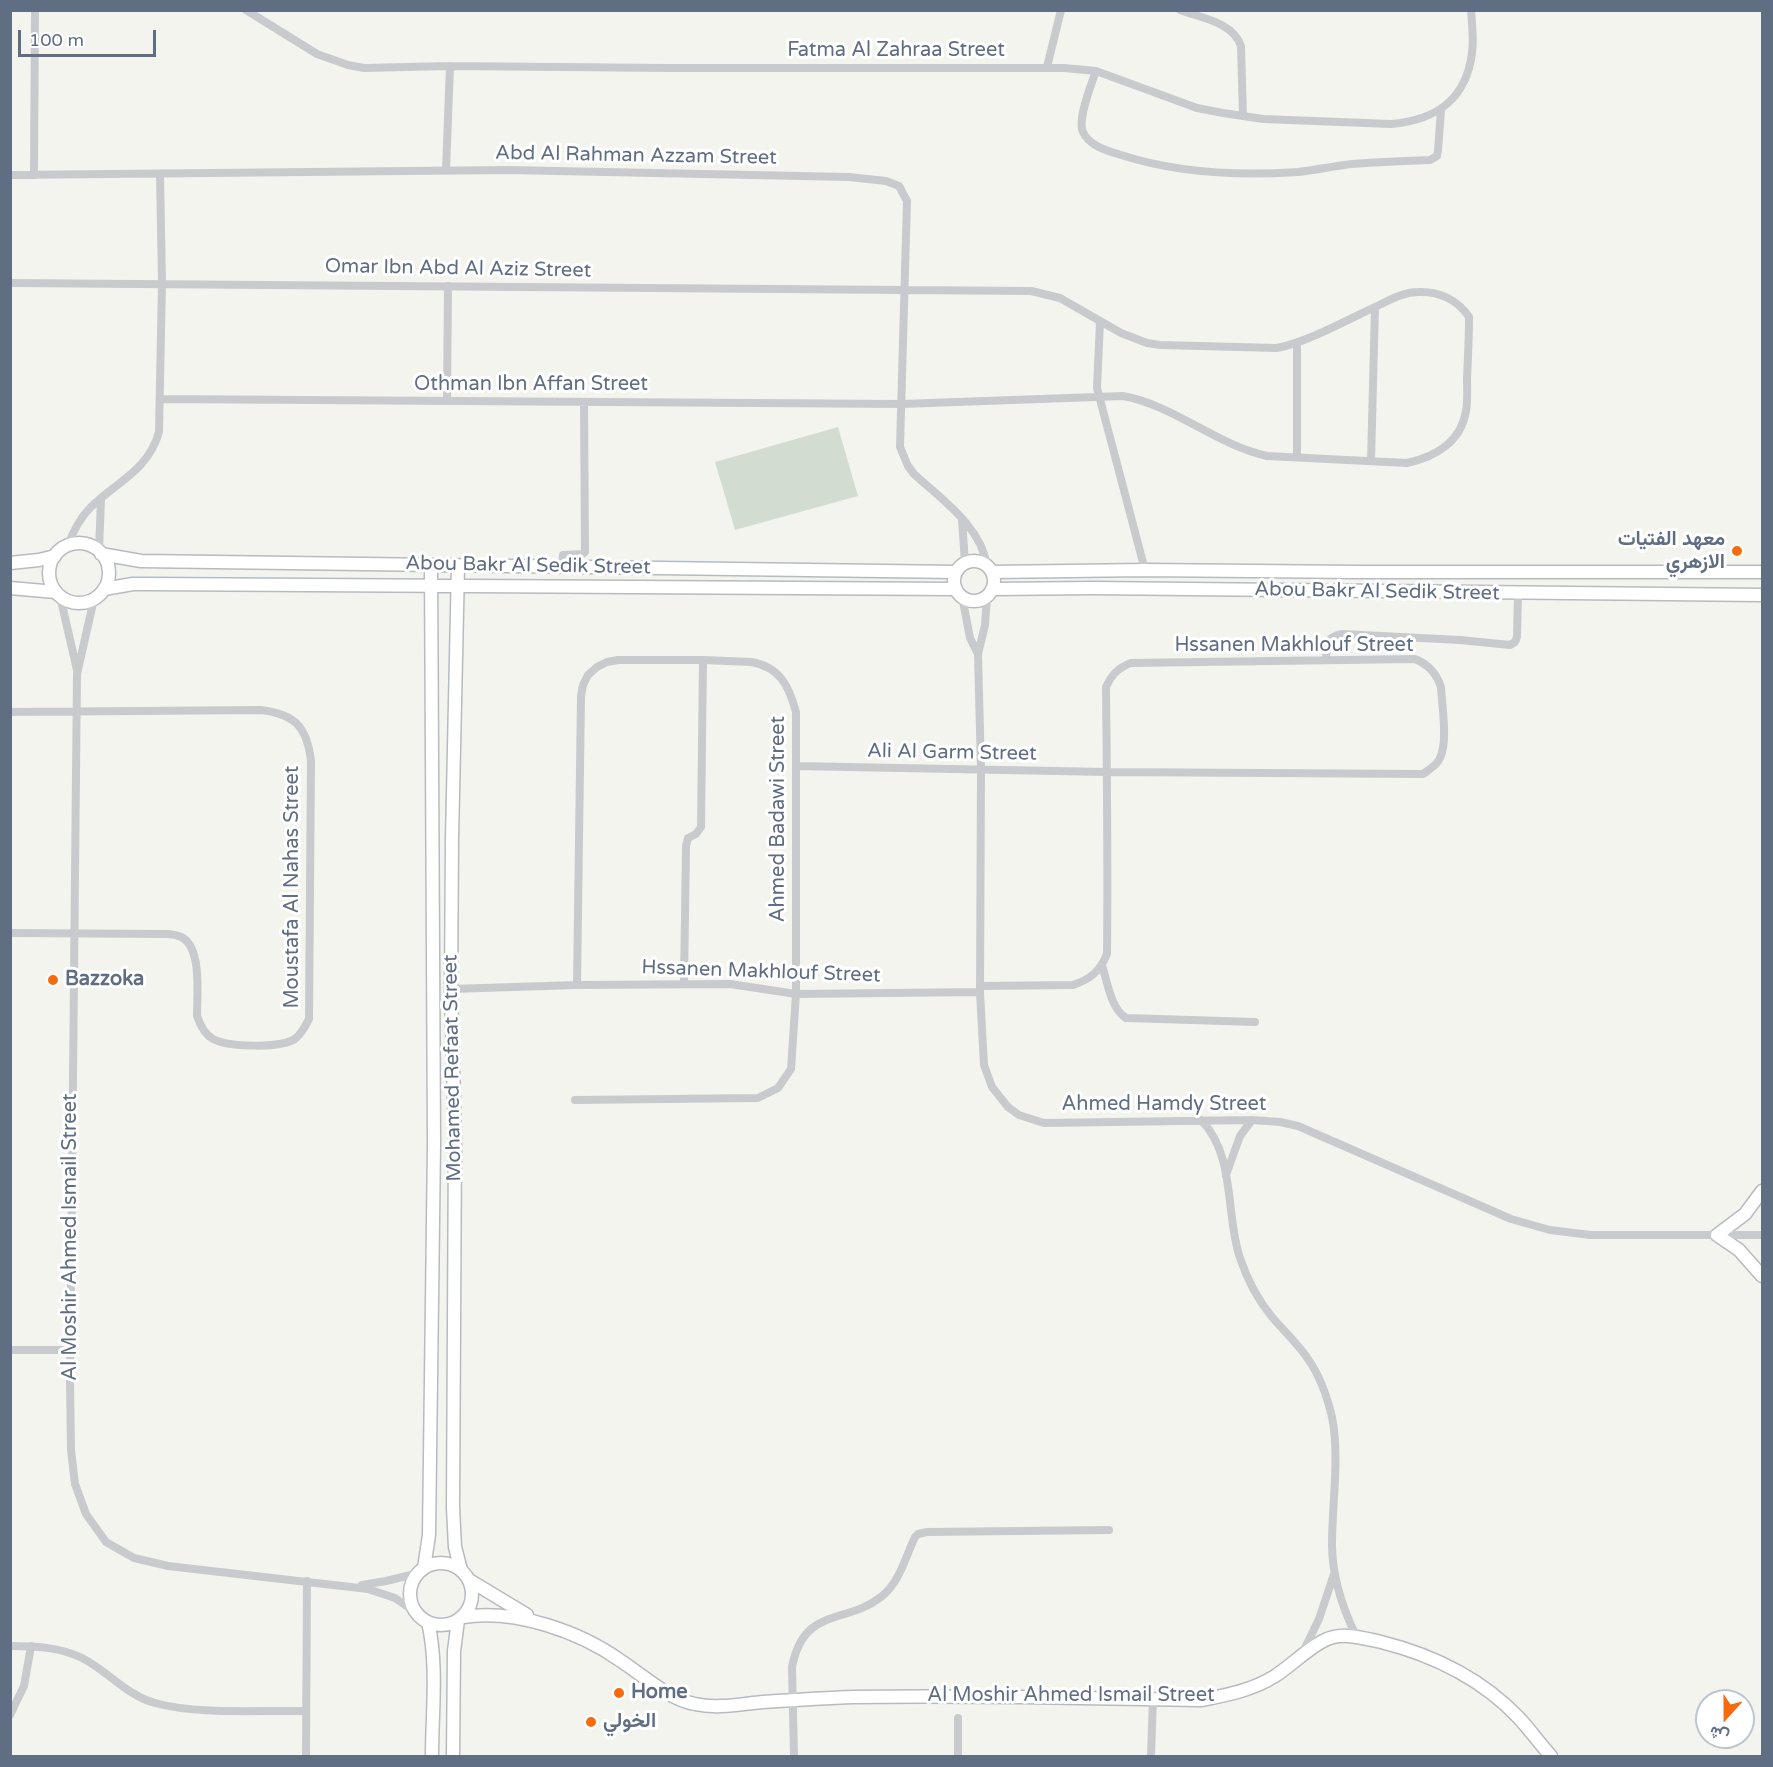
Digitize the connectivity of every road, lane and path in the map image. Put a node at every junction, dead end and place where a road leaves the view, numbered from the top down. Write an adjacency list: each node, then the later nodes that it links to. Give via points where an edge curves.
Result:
1 (35, 10): 14 (street)
2 (246, 10): 6 (street, Fatma Al Zahraa Street, via 317,54 348,65)
3 (1061, 10): 7 (street)
4 (1180, 10): 10 (street, via 1225,26 1238,38)
5 (1472, 10): 9 (street, Fatma Al Zahraa Street, via 1472,54 1467,74 1454,98)
6 (450, 66): 7 (street, Fatma Al Zahraa Street); 11 (street)
7 (1047, 67): 8 (street, Fatma Al Zahraa Street)
8 (1096, 71): 9 (street, via 1081,120 1081,130 1087,139 1114,153 1184,169 1252,174 1430,160 1438,152); 10 (street, Fatma Al Zahraa Street, via 1197,108)
9 (1441, 110): 10 (street, Fatma Al Zahraa Street, via 1429,117 1391,124)
10 (1243, 116)
11 (446, 170): 12 (street, Abd Al Rahman Azzam Street); 18 (street, Abd Al Rahman Azzam Street, via 837,176 886,181 899,186 907,201)
12 (160, 174): 14 (street, Abd Al Rahman Azzam Street); 16 (street)
13 (10, 175): 14 (street, Abd Al Rahman Azzam Street)
14 (34, 175)
15 (10, 283): 16 (street, Omar Ibn Abd Al Aziz Street)
16 (162, 284): 17 (street, Omar Ibn Abd Al Aziz Street); 23 (street)
17 (448, 286): 18 (street, Omar Ibn Abd Al Aziz Street); 24 (street)
18 (905, 290): 20 (street, Omar Ibn Abd Al Aziz Street, via 1041,292); 26 (street, Abd Al Rahman Azzam Street)
19 (1376, 307): 21 (street, Omar Ibn Abd Al Aziz Street); 28 (street); 28 (street, Othman Ibn Affan Street, via 1407,293 1430,292 1449,298 1469,317 1469,341 1466,411 1451,441 1424,460)
20 (1100, 321): 21 (street, Omar Ibn Abd Al Aziz Street, via 1133,339 1160,345 1277,348); 22 (street)
21 (1297, 343): 27 (street)
22 (1099, 396): 26 (street, Othman Ibn Affan Street); 27 (street, Othman Ibn Affan Street, via 1136,398 1249,452); 40 (street)
23 (160, 399): 24 (street, Othman Ibn Affan Street); 29 (street, via 159,432 150,454)
24 (447, 401): 25 (street, Othman Ibn Affan Street)
25 (584, 402): 26 (street, Othman Ibn Affan Street); 37 (street, via 585,552 563,555)
26 (902, 404): 30 (street, Abd Al Rahman Azzam Street, via 900,447 908,466)
27 (1297, 457): 28 (street, Othman Ibn Affan Street)
28 (1371, 461)
29 (101, 499): 31 (street, via 81,519); 32 (street)
30 (962, 519): 38 (street); 39 (street, Abd Al Rahman Azzam Street, via 979,539)
31 (68, 545): 32 (street, via 87,545); 33 (street)
32 (100, 552): 35 (street, Abou Bakr Al Sedik Street, via 141,561); 45 (street, via 109,571)
33 (55, 556): 34 (street); 49 (street, via 49,578)
34 (10, 563)
35 (431, 565): 36 (street, Abou Bakr Al Sedik Street); 42 (street, Mohamed Refaat Street)
36 (458, 566): 37 (street, Abou Bakr Al Sedik Street); 43 (street, Mohamed Refaat Street)
37 (562, 567): 38 (street, Abou Bakr Al Sedik Street)
38 (961, 567): 39 (street, via 977,561); 47 (street, via 954,580)
39 (990, 569): 40 (street, Abou Bakr Al Sedik Street); 48 (street, via 994,581)
40 (1145, 570): 41 (street, Abou Bakr Al Sedik Street)
41 (1762, 571): 46 (street)
42 (430, 587): 43 (street, Abou Bakr Al Sedik Street); 45 (street, Abou Bakr Al Sedik Street, via 135,584); 75 (street, Mohamed Refaat Street)
43 (458, 587): 47 (street, Abou Bakr Al Sedik Street, via 704,586); 67 (street, Mohamed Refaat Street)
44 (10, 588): 49 (street)
45 (104, 589): 52 (street)
46 (1762, 590)
47 (959, 592): 48 (street, via 972,600); 53 (street, Ahmed Hamdy Street)
48 (990, 593): 50 (street, Abou Bakr Al Sedik Street, via 1093,588); 53 (street, Ahmed Hamdy Street)
49 (58, 594): 52 (street, via 77,603); 56 (street, Al Moshir Ahmed Ismail Street)
50 (1518, 594): 51 (street, Abou Bakr Al Sedik Street); 55 (street, via 1517,637 1510,645 1342,634 1329,640)
51 (1762, 595)
52 (94, 598): 56 (street, Al Moshir Ahmed Ismail Street)
53 (978, 654): 60 (street, Ahmed Hamdy Street)
54 (703, 660): 59 (street, Ahmed Badawi Street, via 762,664 781,677 796,712); 65 (street, via 701,827 688,838 686,846); 66 (street, Ahmed Badawi Street, via 607,662 588,675 583,685)
55 (1326, 660): 61 (street, Hssanen Makhlouf Street, via 1131,663 1120,668 1106,687); 61 (street, Hssanen Makhlouf Street, via 1415,659 1432,669 1441,687 1444,748 1433,768 1424,774)
56 (77, 674): 58 (street, Al Moshir Ahmed Ismail Street)
57 (10, 712): 58 (street)
58 (78, 712): 63 (street, Al Moshir Ahmed Ismail Street); 63 (street, Moustafa Al Nahas Street, via 261,710 277,712 297,723 311,761 309,1019 295,1039 283,1044 221,1042 207,1035 199,1023 196,962 190,944 183,938 165,934)
59 (796, 766): 60 (street, Ali Al Garm Street); 69 (street, Ahmed Badawi Street)
60 (981, 770): 61 (street, Ali Al Garm Street); 68 (street, Ahmed Hamdy Street)
61 (1107, 772): 64 (street, Hssanen Makhlouf Street, via 1107,954)
62 (10, 933): 63 (street)
63 (73, 933): 84 (street, Al Moshir Ahmed Ismail Street)
64 (1102, 965): 68 (street, Hssanen Makhlouf Street, via 1085,981 1073,984); 70 (street, via 1118,1011 1126,1018)
65 (684, 984): 66 (street, Hssanen Makhlouf Street); 69 (street, Hssanen Makhlouf Street, via 748,986)
66 (577, 985): 67 (street, Hssanen Makhlouf Street)
67 (451, 989): 74 (street, Mohamed Refaat Street)
68 (980, 989): 69 (street, Hssanen Makhlouf Street); 73 (street, Ahmed Hamdy Street, via 987,1075 999,1098 1019,1115 1044,1123)
69 (796, 994): 71 (street, Ahmed Badawi Street, via 790,1069 778,1088 768,1094 758,1098)
70 (1255, 1022)
71 (575, 1100)
72 (1252, 1119): 73 (street, Ahmed Hamdy Street); 78 (street, via 1236,1145); 80 (street, Ahmed Hamdy Street, via 1298,1125 1511,1219 1550,1230 1590,1235)
73 (1201, 1120): 78 (street, via 1216,1139)
74 (455, 1140): 75 (street); 76 (street, Mohamed Refaat Street)
75 (434, 1143): 77 (street, Mohamed Refaat Street)
76 (455, 1158): 77 (street); 88 (street, Mohamed Refaat Street, via 453,1508 455,1547)
77 (434, 1159): 86 (street, Mohamed Refaat Street, via 429,1535)
78 (1226, 1175): 87 (street, via 1234,1235 1248,1278 1271,1316 1307,1357 1327,1398 1334,1442)
79 (1762, 1191): 80 (street, via 1745,1214)
80 (1718, 1235): 81 (street, Ahmed Hamdy Street); 82 (street, via 1739,1250)
81 (1762, 1235)
82 (1762, 1276)
83 (10, 1350): 84 (street)
84 (71, 1350): 89 (street, Al Moshir Ahmed Ismail Street, via 75,1484 86,1514 106,1542 134,1558 168,1566)
85 (1109, 1530): 99 (street, via 918,1534 899,1575 881,1597 823,1620 802,1640 792,1667)
86 (422, 1570): 88 (street, via 442,1563); 90 (street, Al Moshir Ahmed Ismail Street, via 386,1581); 91 (street, via 411,1590 411,1602)
87 (1335, 1571): 94 (street); 97 (street, via 1328,1597)
88 (465, 1575): 92 (street, via 472,1599); 93 (street, Al Moshir Ahmed Ismail Street, via 513,1608)
89 (307, 1581): 90 (street, Al Moshir Ahmed Ismail Street); 100 (street)
90 (349, 1586): 91 (street, Al Moshir Ahmed Ismail Street, via 395,1598)
91 (423, 1618): 92 (street, via 447,1625); 104 (street, via 432,1639)
92 (461, 1618): 93 (street, Al Moshir Ahmed Ismail Street, via 488,1614); 105 (street, via 454,1651)
93 (555, 1629): 99 (street, Al Moshir Ahmed Ismail Street, via 604,1650 663,1690 694,1704)
94 (1356, 1636): 97 (street, Al Moshir Ahmed Ismail Street, via 1324,1640); 109 (street, Al Moshir Ahmed Ismail Street, via 1424,1654 1479,1683 1518,1717)
95 (10, 1646): 96 (street)
96 (31, 1646): 100 (street, via 71,1652 124,1689 154,1703 203,1710); 101 (street, via 24,1686)
97 (1301, 1656): 98 (street, Al Moshir Ahmed Ismail Street, via 1275,1676 1228,1695 1202,1700)
98 (1154, 1699): 99 (street, Al Moshir Ahmed Ismail Street, via 894,1696); 108 (street)
99 (793, 1700): 106 (street)
100 (306, 1712): 103 (street)
101 (10, 1715)
102 (958, 1718): 107 (street)
103 (306, 1756)
104 (432, 1756)
105 (453, 1756)
106 (794, 1756)
107 (958, 1756)
108 (1151, 1756)
109 (1551, 1756)

